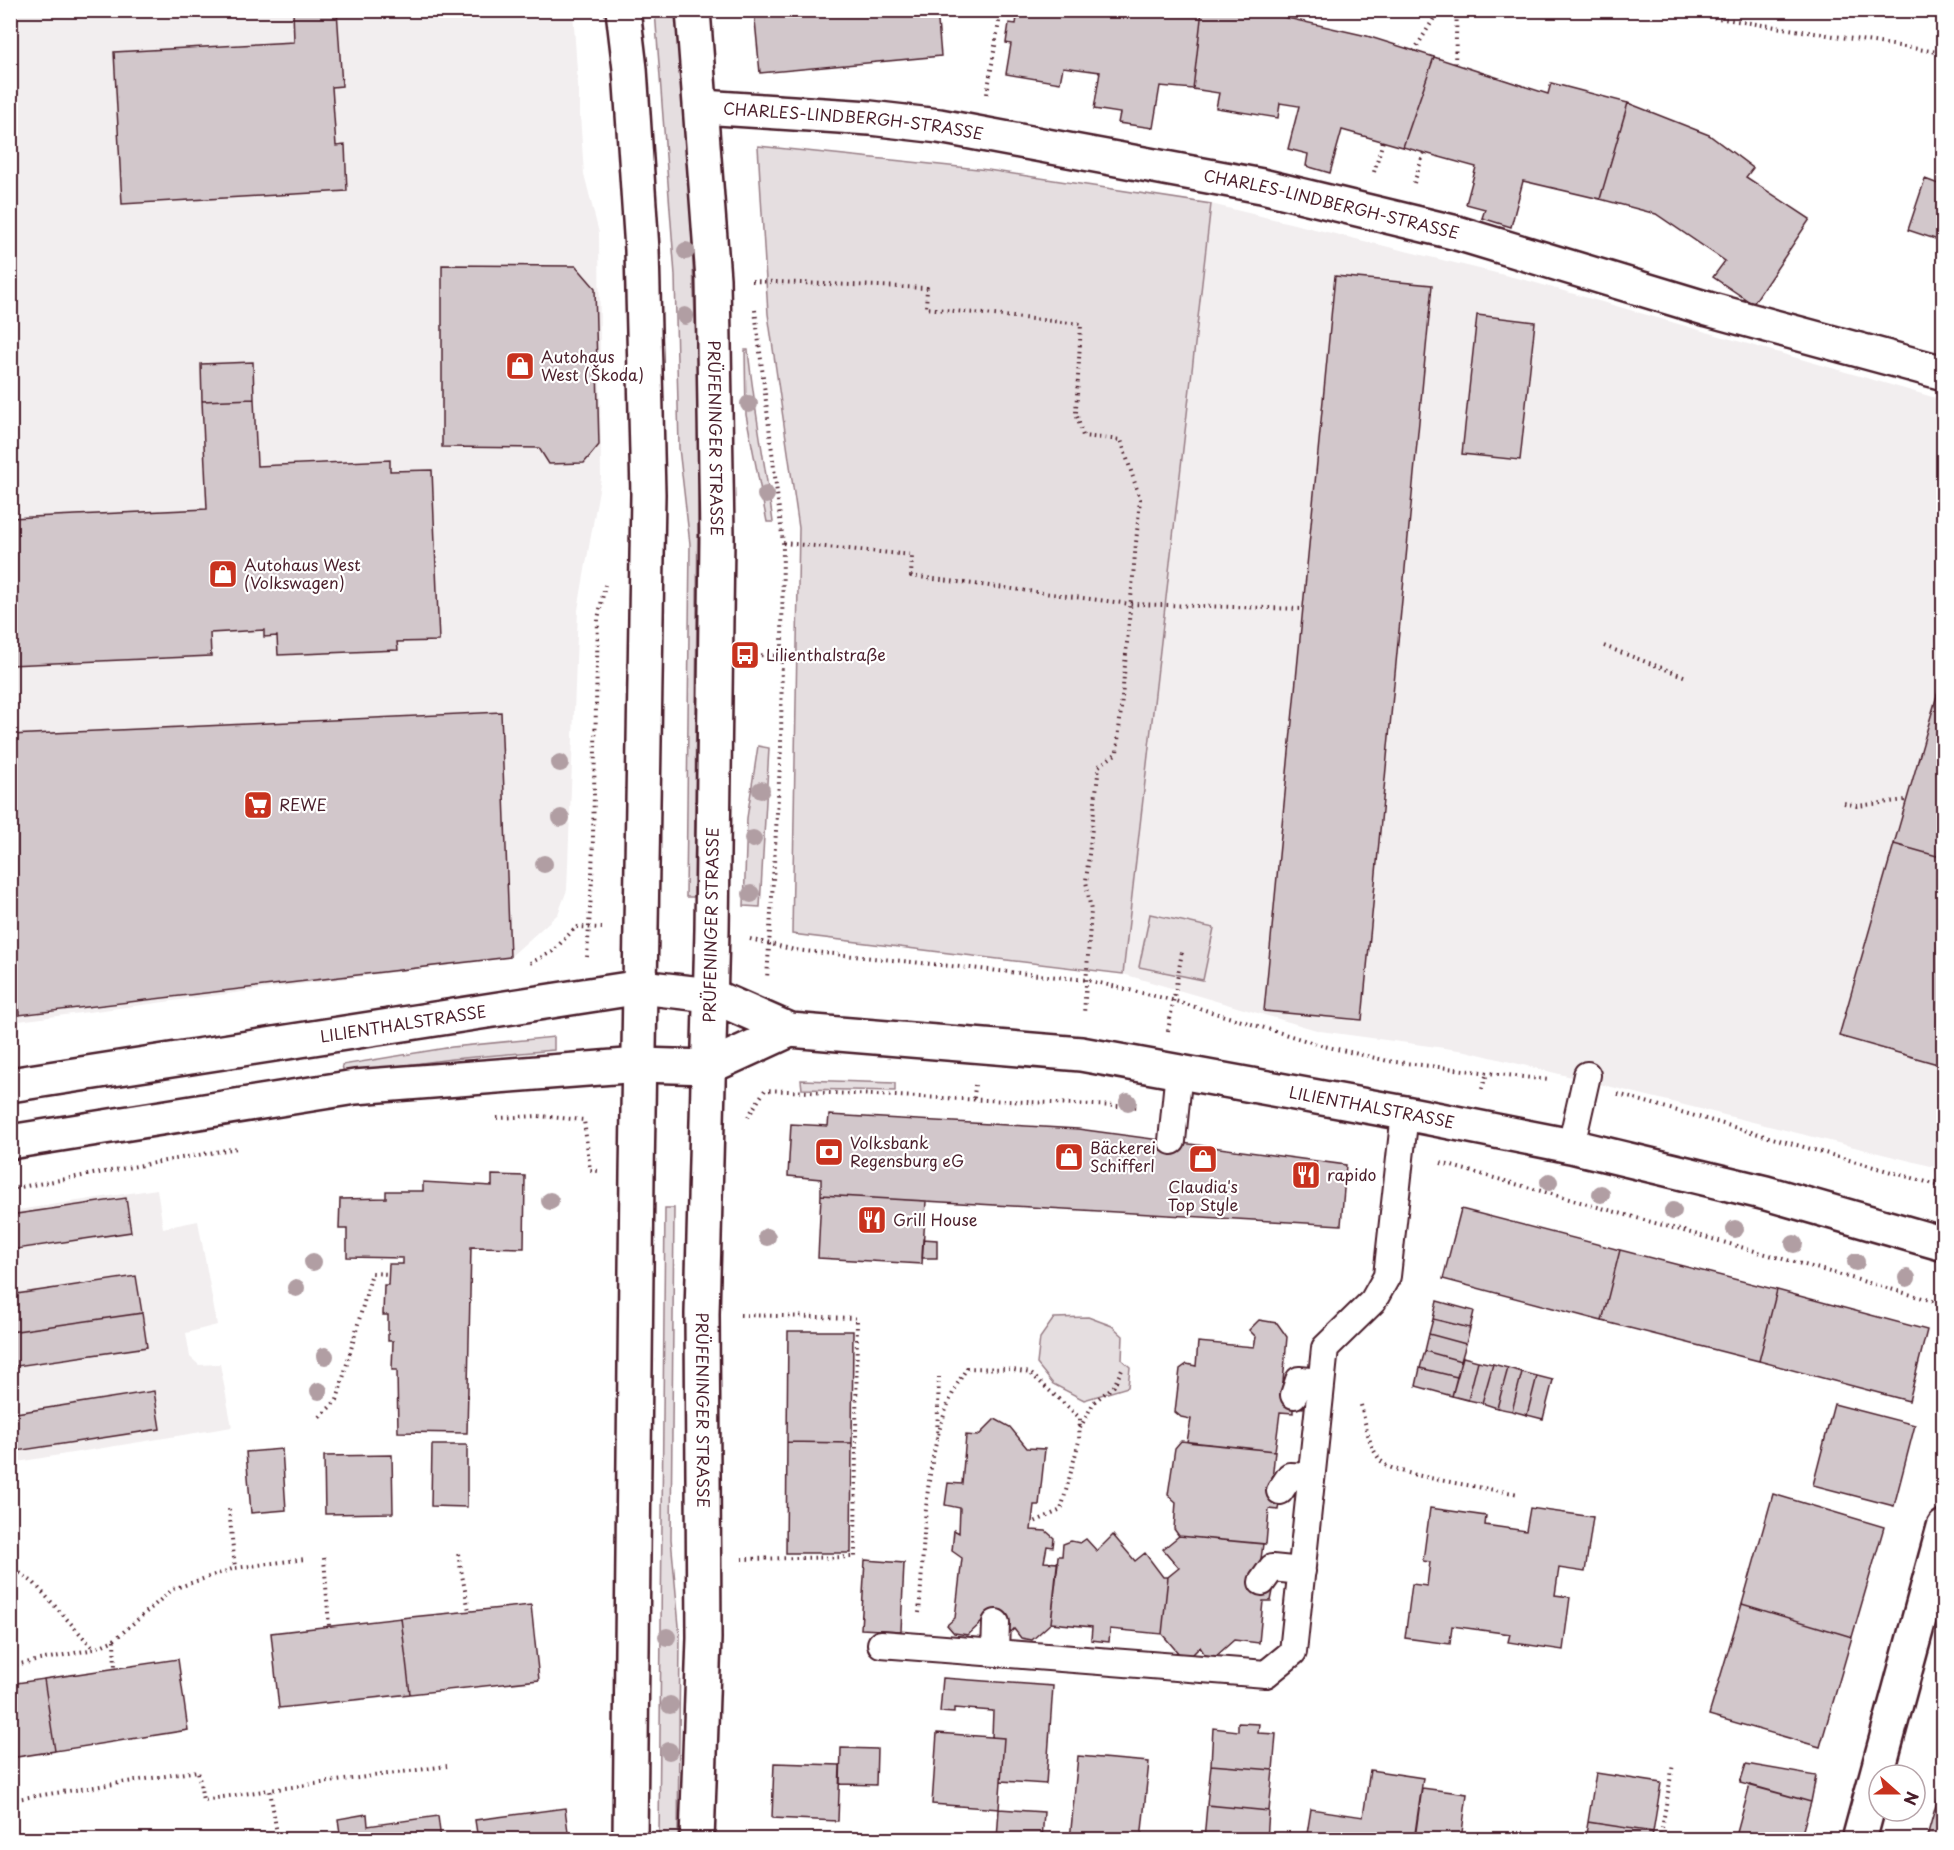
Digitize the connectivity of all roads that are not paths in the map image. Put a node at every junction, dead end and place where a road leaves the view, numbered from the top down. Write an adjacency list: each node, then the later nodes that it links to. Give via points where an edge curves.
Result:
1 (623, 10): 5 (street, via 642,250 648,494)
2 (693, 10): 3 (street, PRÜFENINGER STRASSE)
3 (702, 107): 4 (street, CHARLES-LINDBERGH-STRASSE, via 870,118 981,134 1262,186 1457,232 1708,309); 6 (street, PRÜFENINGER STRASSE, via 713,279 717,538)
4 (1944, 373)
5 (641, 987): 6 (street, LILIENTHALSTRASSE); 8 (street); 12 (street, LILIENTHALSTRASSE)
6 (710, 995): 7 (street, LILIENTHALSTRASSE); 9 (street, PRÜFENINGER STRASSE)
7 (790, 1030): 9 (street, LILIENTHALSTRASSE); 10 (street, LILIENTHALSTRASSE, via 1081,1054)
8 (639, 1065): 9 (street, LILIENTHALSTRASSE); 15 (street, LILIENTHALSTRASSE, via 355,1087); 28 (street)
9 (709, 1067): 29 (street, PRÜFENINGER STRASSE, via 702,1314 704,1638)
10 (1171, 1068): 13 (street, LILIENTHALSTRASSE); 14 (lane, via 1175,1109)
11 (1587, 1076): 16 (lane)
12 (10, 1085)
13 (1405, 1113): 16 (street, LILIENTHALSTRASSE); 18 (lane, via 1387,1276 1373,1301 1325,1348)
14 (1172, 1141)
15 (10, 1142)
16 (1570, 1146): 17 (street, LILIENTHALSTRASSE, via 1766,1193)
17 (1944, 1244)
18 (1321, 1382): 19 (lane, via 1299,1380); 20 (lane)
19 (1294, 1395)
20 (1311, 1477): 21 (lane, via 1290,1476); 23 (lane)
21 (1280, 1491)
22 (1944, 1527): 30 (street)
23 (1302, 1571): 24 (lane, via 1272,1568); 27 (lane, via 1293,1652 1266,1674 1100,1651)
24 (1262, 1582)
25 (996, 1623): 27 (lane)
26 (881, 1644): 27 (lane)
27 (994, 1652)
28 (630, 1839)
29 (697, 1839)
30 (1859, 1839)

